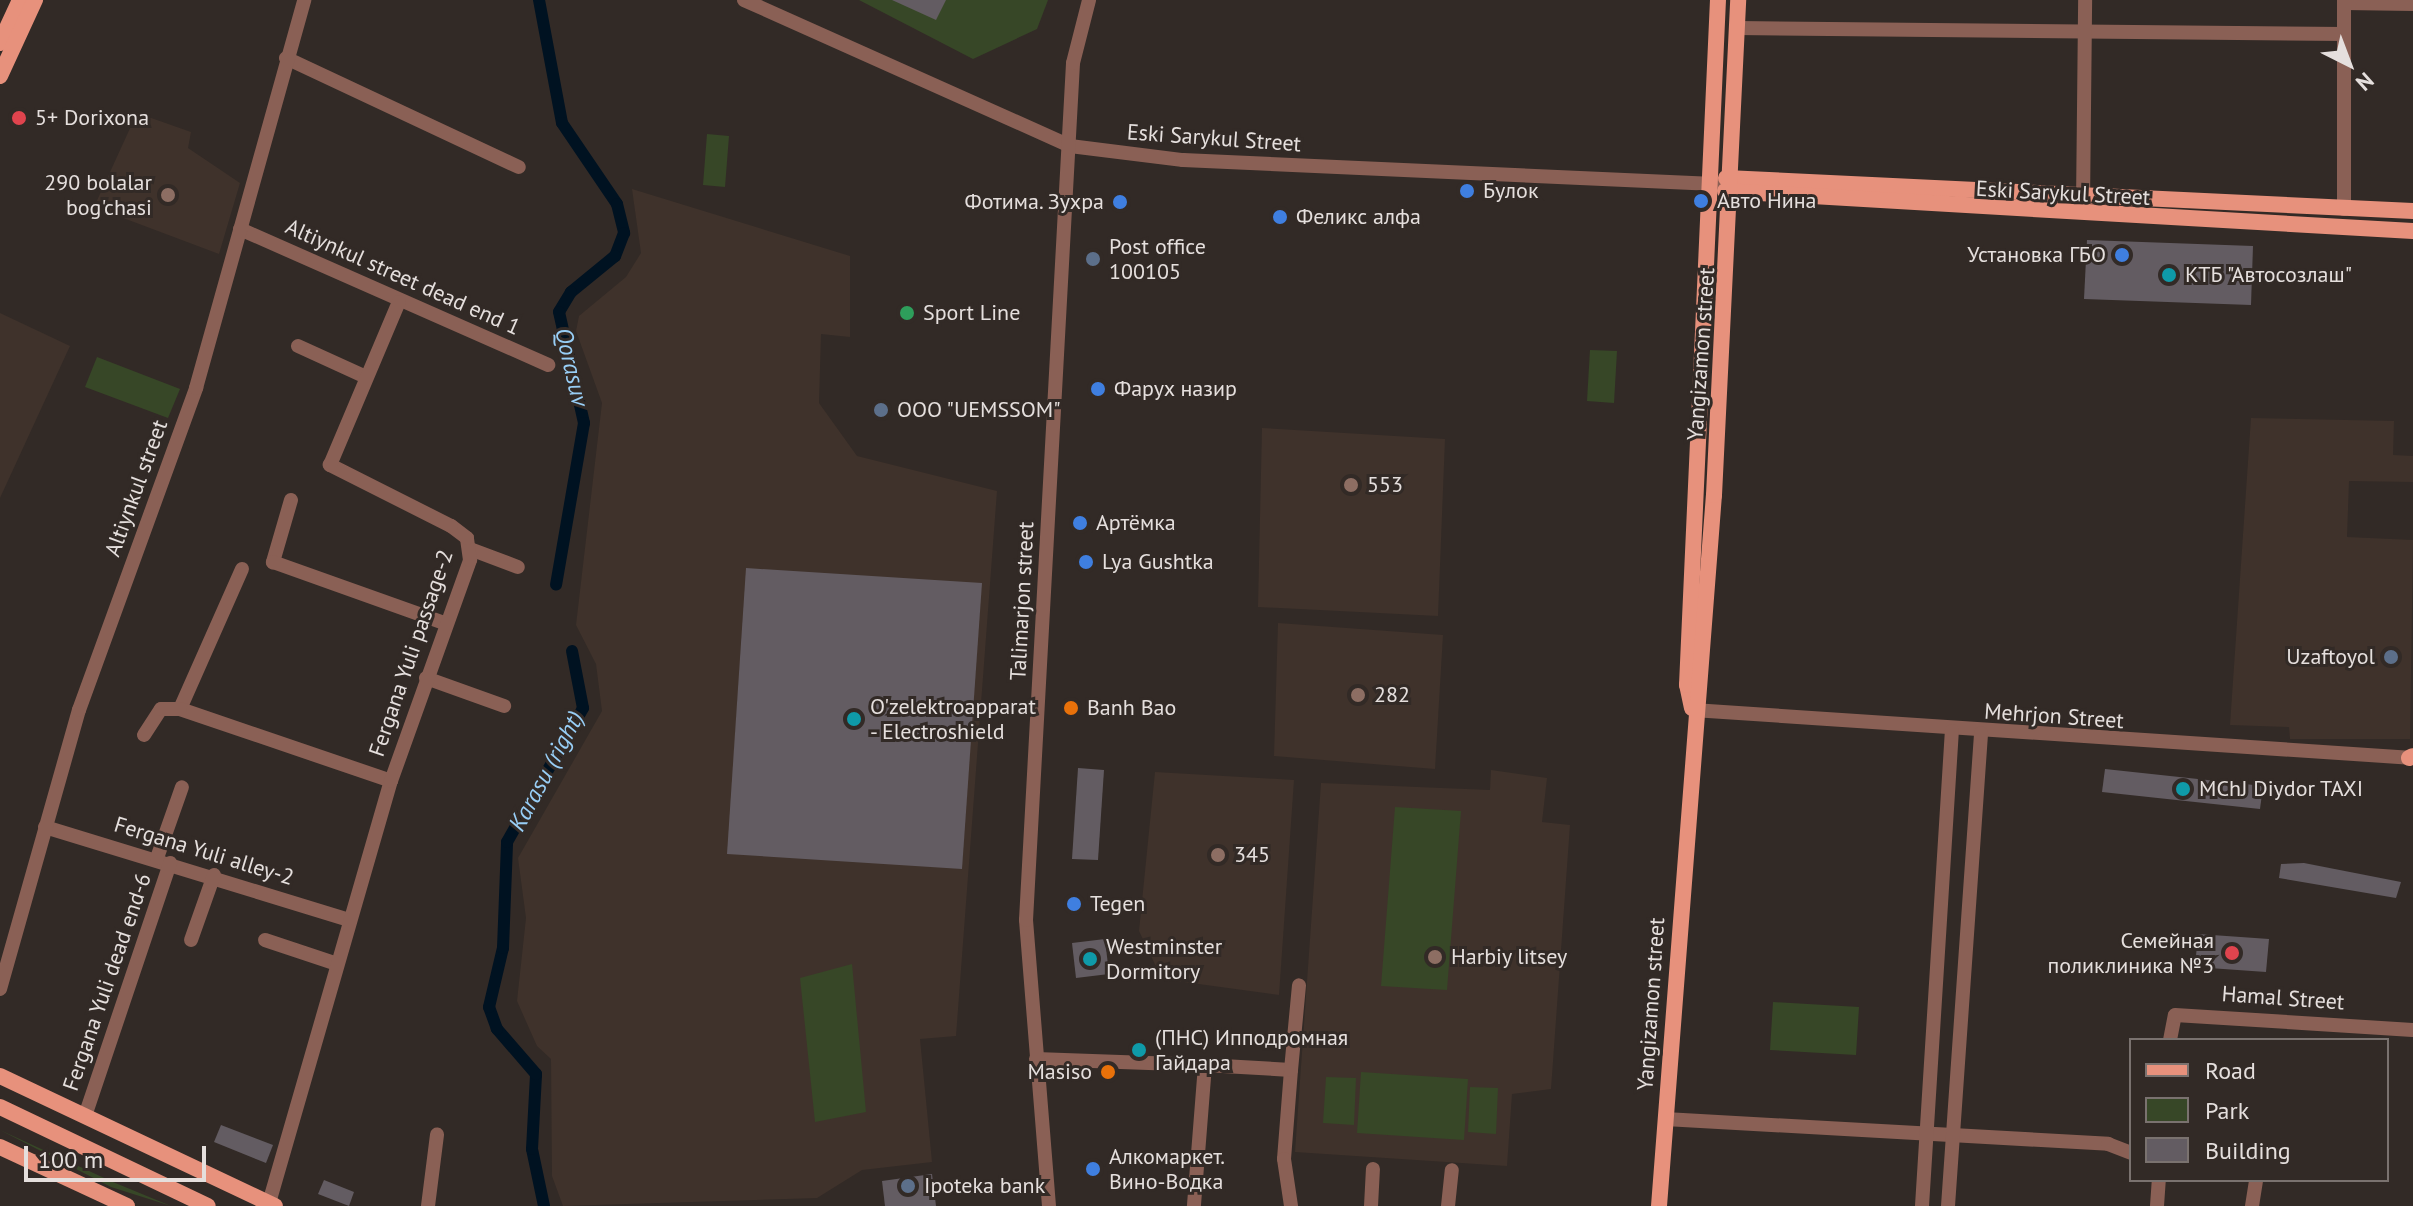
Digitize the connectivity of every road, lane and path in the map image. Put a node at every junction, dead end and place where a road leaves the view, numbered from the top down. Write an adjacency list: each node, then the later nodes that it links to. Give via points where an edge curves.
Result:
1 (304, 0): 14 (street, Altiynkul street)
2 (744, 0): 16 (street, Eski Sarykul Street)
3 (1089, 0): 16 (street, Talimarjon street, via 1073,63)
4 (1718, 0): 19 (main road, Yangizamon street)
5 (1738, 0): 10 (main road, Yangizamon street)
6 (2085, 0): 11 (street)
7 (28, 1): 13 (main road); 15 (main road)
8 (2344, 2): 9 (street); 12 (street)
9 (2413, 4)
10 (1737, 28): 11 (street); 18 (main road, Yangizamon street)
11 (2084, 29): 12 (street); 20 (street)
12 (2344, 34): 22 (street)
13 (0, 43)
14 (286, 58): 17 (street); 25 (street, Altiynkul street)
15 (0, 76)
16 (1070, 146): 19 (street, Eski Sarykul Street, via 1198,161); 57 (street, Talimarjon street, via 1026,920)
17 (519, 167)
18 (1734, 173): 19 (main road); 20 (main road, Eski Sarykul Street); 21 (main road, Yangizamon street)
19 (1714, 184): 21 (main road, Eski Sarykul Street); 39 (main road, Yangizamon street, via 1687,685)
20 (2083, 195): 22 (main road, Eski Sarykul Street); 24 (street)
21 (1733, 196): 24 (main road, Eski Sarykul Street); 39 (main road, Yangizamon street, via 1700,687)
22 (2344, 209): 23 (main road, Eski Sarykul Street)
23 (2413, 211)
24 (2083, 217): 26 (main road, Eski Sarykul Street)
25 (240, 229): 27 (street, Altiynkul street dead end 1); 46 (street, Altiynkul street, via 191,402 79,710)
26 (2413, 231)
27 (399, 302): 29 (street, Altiynkul street dead end 1); 30 (street, Fergana Yuli passage-2)
28 (298, 346): 30 (street)
29 (548, 365)
30 (366, 377): 32 (street, Fergana Yuli passage-2, via 330,465 451,526)
31 (291, 500): 35 (street, via 273,562)
32 (470, 549): 33 (street); 35 (street, Fergana Yuli passage-2)
33 (518, 567)
34 (242, 569): 38 (street)
35 (444, 623): 36 (street, Fergana Yuli passage-2)
36 (426, 678): 37 (street); 44 (street, Fergana Yuli passage-2)
37 (504, 706)
38 (180, 709): 42 (street, via 161,709); 44 (street, Fergana Yuli passage-2)
39 (1693, 710): 40 (street, Mehrjon Street); 63 (main road, Yangizamon street)
40 (1952, 731): 41 (street, Mehrjon Street); 64 (street)
41 (1981, 733): 43 (street, Mehrjon Street); 66 (street)
42 (144, 735)
43 (2412, 757)
44 (391, 781): 49 (street, Fergana Yuli passage-2)
45 (182, 787): 47 (street, Fergana Yuli dead end-6)
46 (45, 827): 47 (street, Fergana Yuli alley-2); 54 (street, Altiynkul street)
47 (164, 860): 48 (street, Fergana Yuli alley-2); 62 (street, Fergana Yuli dead end-6)
48 (214, 875): 49 (street, Fergana Yuli alley-2); 50 (street)
49 (349, 920): 52 (street, Fergana Yuli passage-2)
50 (191, 940)
51 (265, 940): 52 (street)
52 (337, 964): 73 (street, Fergana Yuli passage-2)
53 (1299, 985): 59 (street)
54 (0, 989)
55 (2413, 1030): 56 (street, Hamal Street, via 2175,1015)
56 (2170, 1038)
57 (1036, 1059): 58 (street); 77 (street, Talimarjon street)
58 (1205, 1065): 59 (street); 78 (street)
59 (1291, 1070): 79 (street, via 1284,1159)
60 (0, 1076): 62 (main road)
61 (0, 1107): 75 (main road)
62 (85, 1116): 73 (main road)
63 (1665, 1119): 64 (street); 82 (main road, Yangizamon street)
64 (1927, 1134): 66 (street); 83 (street)
65 (437, 1135): 76 (street)
66 (1953, 1135): 68 (street, via 2108,1144); 84 (street)
67 (0, 1147): 74 (main road)
68 (2129, 1152)
69 (1373, 1169): 80 (street)
70 (1452, 1170): 81 (street)
71 (2159, 1182): 85 (street)
72 (2256, 1182): 86 (street)
73 (272, 1205)
74 (127, 1206)
75 (208, 1206)
76 (428, 1206)
77 (1049, 1206)
78 (1194, 1206)
79 (1291, 1206)
80 (1371, 1206)
81 (1448, 1206)
82 (1659, 1206)
83 (1922, 1206)
84 (1948, 1206)
85 (2157, 1206)
86 (2252, 1206)

